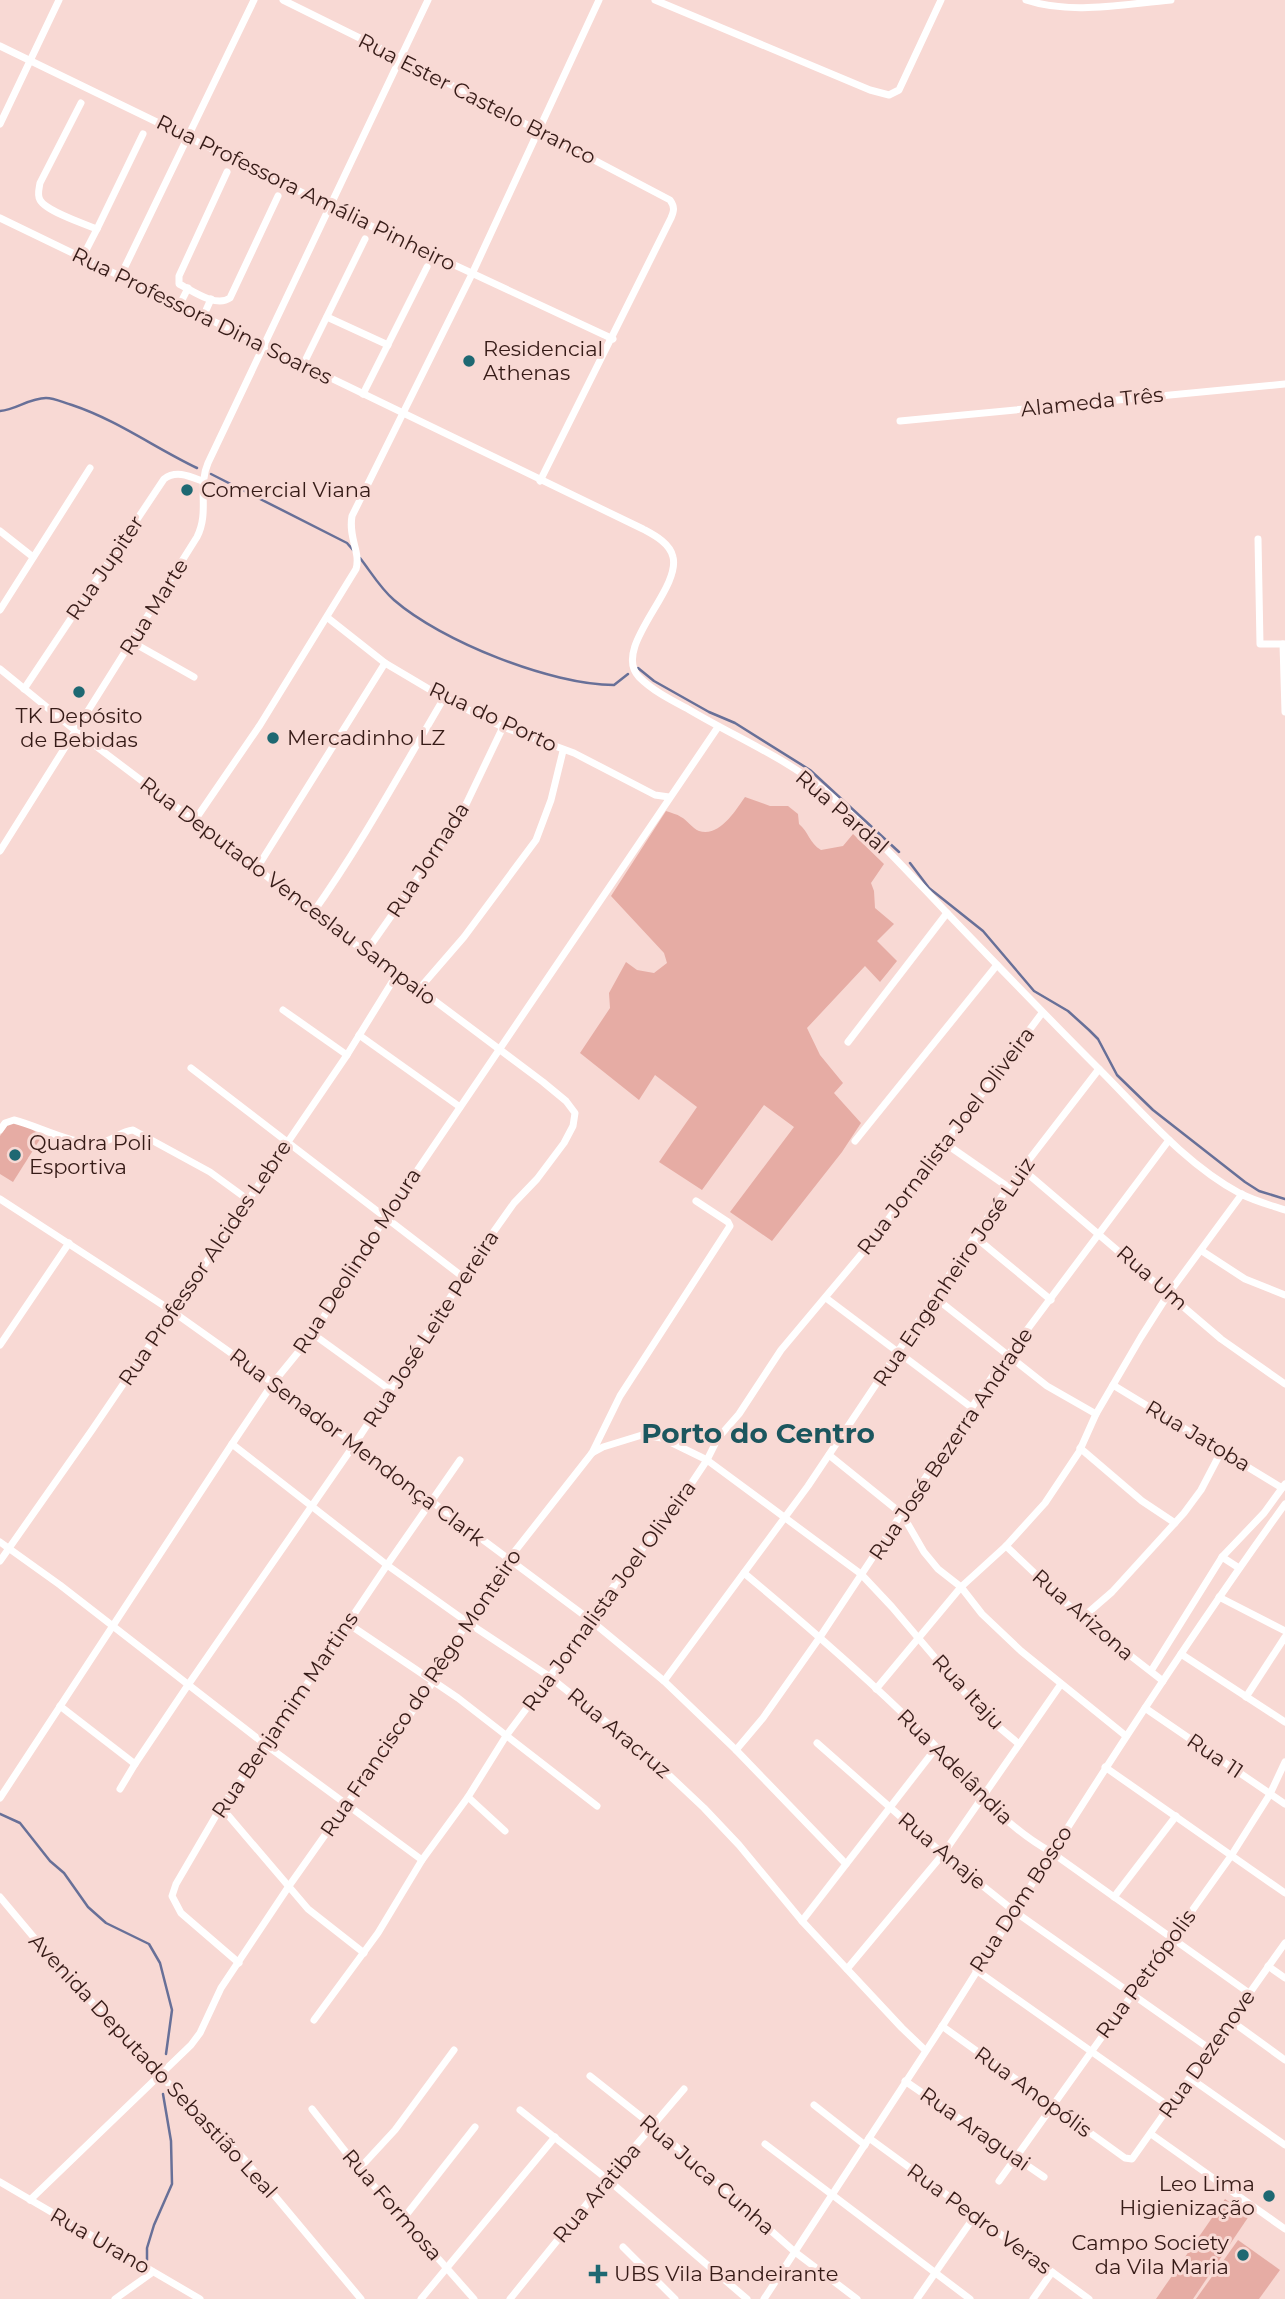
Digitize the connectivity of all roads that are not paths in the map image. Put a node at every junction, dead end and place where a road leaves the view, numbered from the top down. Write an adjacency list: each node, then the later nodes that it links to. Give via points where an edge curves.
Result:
1 (59, 0): 12 (street)
2 (254, 0): 17 (street)
3 (284, 0): 11 (street, Rua Ester Castelo Branco)
4 (428, 0): 11 (street, Rua Marte)
5 (599, 0): 15 (street)
6 (655, 0): 7 (street, via 889,95 899,90)
7 (941, 0)
8 (1026, 0): 9 (street, via 1083,7)
9 (1171, 0)
10 (0, 46): 12 (street, Rua Professora Amália Pinheiro)
11 (400, 58): 15 (street, Rua Ester Castelo Branco); 20 (street, Rua Marte)
12 (31, 61): 14 (street); 17 (street, Rua Professora Amália Pinheiro)
13 (81, 103): 22 (street, via 43,174 38,195 48,208)
14 (0, 124)
15 (538, 131): 26 (street); 33 (street, Rua Ester Castelo Branco, via 670,200 674,209)
16 (143, 134): 22 (street)
17 (189, 136): 20 (street, Rua Professora Amália Pinheiro); 27 (street)
18 (227, 172): 28 (street, via 178,276 179,284)
19 (278, 196): 29 (street, via 230,298 217,303)
20 (330, 205): 26 (street, Rua Professora Amália Pinheiro); 35 (street, Rua Marte)
21 (0, 218): 24 (street, Rua Professora Dina Soares)
22 (97, 229): 24 (street)
23 (365, 239): 32 (street)
24 (82, 258): 27 (street, Rua Professora Dina Soares)
25 (427, 267): 34 (street)
26 (472, 274): 33 (street, Rua Professora Amália Pinheiro); 39 (street)
27 (120, 277): 30 (street, Rua Professora Dina Soares)
28 (188, 288): 29 (street); 30 (street)
29 (211, 299): 31 (street)
30 (179, 306): 31 (street, Rua Professora Dina Soares)
31 (203, 317): 35 (street, Rua Professora Dina Soares)
32 (327, 317): 34 (street); 36 (street)
33 (612, 339): 43 (street)
34 (388, 345): 38 (street)
35 (262, 346): 36 (street, Rua Professora Dina Soares); 42 (street, Rua Marte)
36 (303, 365): 38 (street, Rua Professora Dina Soares)
37 (1285, 384): 40 (street, Alameda Três)
38 (363, 394): 39 (street, Rua Professora Dina Soares)
39 (404, 414): 43 (street, Rua Pardal); 48 (street, via 352,516 351,537 358,563)
40 (900, 421)
41 (90, 468): 46 (street)
42 (202, 481): 49 (street, Rua Marte, via 202,528); 54 (street, Rua Jupiter, via 177,474 164,479)
43 (540, 481): 58 (street, Rua Pardal, via 643,529 669,547 674,557 670,574 632,661 646,684)
44 (0, 531): 46 (street)
45 (1258, 539): 50 (street, via 1260,644)
46 (33, 556): 47 (street)
47 (0, 610)
48 (328, 618): 51 (street, Rua do Porto); 62 (street)
49 (132, 642): 53 (street); 59 (street, Rua Marte)
50 (1284, 644): 56 (street)
51 (385, 663): 55 (street, Rua do Porto); 64 (street)
52 (0, 669): 54 (street, Rua Deputado Venceslau Sampaio)
53 (194, 677)
54 (24, 689): 59 (street, Rua Deputado Venceslau Sampaio)
55 (444, 698): 57 (street, Rua do Porto); 66 (street, via 364,836)
56 (1285, 712)
57 (503, 727): 60 (street, Rua do Porto); 67 (street, Rua Jornada, via 446,841)
58 (718, 727): 61 (street, Rua Deolindo Moura); 65 (street, Rua Pardal, via 821,788)
59 (76, 731): 62 (street, Rua Deputado Venceslau Sampaio); 63 (street, Rua Marte)
60 (563, 751): 61 (street, Rua do Porto); 70 (street, via 537,839)
61 (669, 797): 75 (street, Rua Deolindo Moura)
62 (195, 820): 64 (street, Rua Deputado Venceslau Sampaio)
63 (0, 851)
64 (257, 867): 66 (street, Rua Deputado Venceslau Sampaio)
65 (947, 913): 68 (street, Rua Pardal); 74 (street)
66 (312, 914): 67 (street, Rua Deputado Venceslau Sampaio)
67 (366, 952): 69 (street, Rua Deputado Venceslau Sampaio)
68 (997, 965): 72 (street, Rua Pardal); 83 (street)
69 (397, 974): 70 (street, Rua Deputado Venceslau Sampaio); 73 (street, Rua Professor Alcides Lebre)
70 (419, 989): 75 (street, Rua Deputado Venceslau Sampaio)
71 (283, 1010): 76 (street)
72 (1042, 1013): 78 (street, Rua Pardal); 85 (street, Rua Jornalista Joel Oliveira)
73 (359, 1035): 76 (street, Rua Professor Alcides Lebre); 79 (street)
74 (848, 1042)
75 (499, 1050): 79 (street, Rua Deolindo Moura); 80 (street, Rua Deputado Venceslau Sampaio, via 560,1096)
76 (347, 1055): 84 (street, Rua Professor Alcides Lebre)
77 (191, 1068): 84 (street)
78 (1099, 1069): 82 (street, Rua Pardal); 86 (street, Rua Engenheiro José Luiz)
79 (460, 1107): 93 (street, Rua Deolindo Moura)
80 (575, 1113): 98 (street, Rua José Leite Pereira, via 564,1143 514,1203)
81 (0, 1130): 90 (street, via 13,1120 99,1143 133,1130 199,1165)
82 (1169, 1140): 88 (street, Rua Pardal); 94 (street, Rua José Bezerra Andrade)
83 (855, 1141)
84 (287, 1143): 90 (street, Rua Professor Alcides Lebre); 93 (street)
85 (946, 1144): 87 (street); 102 (street, Rua Jornalista Joel Oliveira)
86 (1021, 1168): 87 (street, Rua Engenheiro José Luiz); 94 (street, Rua Um)
87 (1008, 1187): 95 (street, Rua Engenheiro José Luiz)
88 (1242, 1194): 92 (street, Rua Pardal); 97 (street)
89 (0, 1199): 96 (street, Rua Senador Mendonça Clark)
90 (247, 1199): 104 (street, Rua Professor Alcides Lebre)
91 (696, 1201): 119 (street, Rua Francisco do Rêgo Monteiro, via 730,1225 620,1396)
92 (1285, 1210)
93 (385, 1218): 98 (street); 105 (street, Rua Deolindo Moura)
94 (1101, 1234): 99 (street, Rua Um); 103 (street, Rua José Bezerra Andrade)
95 (974, 1236): 101 (street, Rua Engenheiro José Luiz); 103 (street)
96 (69, 1243): 104 (street, Rua Senador Mendonça Clark); 106 (street)
97 (1202, 1251): 99 (street); 100 (street, via 1245,1279)
98 (463, 1277): 112 (street, Rua José Leite Pereira)
99 (1170, 1293): 110 (street, Rua Um, via 1221,1339); 111 (street)
100 (1285, 1295)
101 (933, 1296): 107 (street, Rua Engenheiro José Luiz); 108 (street)
102 (826, 1298): 107 (street); 122 (street, Rua Jornalista Joel Oliveira, via 781,1350)
103 (1051, 1300): 108 (street, Rua José Bezerra Andrade)
104 (172, 1311): 109 (street, Rua Senador Mendonça Clark); 132 (street, Rua Professor Alcides Lebre)
105 (313, 1334): 109 (street, Rua Deolindo Moura); 112 (street)
106 (0, 1345)
107 (898, 1353): 113 (street); 120 (street, Rua Engenheiro José Luiz)
108 (1009, 1355): 113 (street, Rua José Bezerra Andrade); 114 (street, via 1047,1386)
109 (273, 1383): 115 (street, Rua Deolindo Moura); 116 (street, Rua Senador Mendonça Clark)
110 (1285, 1384)
111 (1113, 1385): 114 (street); 118 (street, Rua Jatoba)
112 (389, 1390): 116 (street, Rua José Leite Pereira)
113 (971, 1407): 127 (street, Rua José Bezerra Andrade)
114 (1096, 1414): 117 (street)
115 (232, 1444): 126 (street, Rua Aracruz); 146 (street, Rua Deolindo Moura)
116 (354, 1446): 124 (street, Rua Senador Mendonça Clark); 126 (street, Rua José Leite Pereira)
117 (1080, 1448): 129 (street); 131 (street, via 1045,1503)
118 (1222, 1450): 123 (street, Rua Jatoba); 129 (street, via 1201,1490)
119 (592, 1453): 122 (street, via 642,1435 662,1438); 134 (street, Rua Francisco do Rêgo Monteiro)
120 (829, 1455): 127 (street); 128 (street, Rua Engenheiro José Luiz)
121 (460, 1460): 124 (street, Rua Benjamim Martins)
122 (707, 1460): 128 (street); 143 (street, Rua Jornalista Joel Oliveira)
123 (1284, 1486): 133 (street)
124 (432, 1503): 134 (street, Rua Senador Mendonça Clark); 136 (street, Rua Benjamim Martins)
125 (1285, 1504): 137 (street, Rua Dom Bosco)
126 (312, 1507): 136 (street, Rua Aracruz); 158 (street, Rua José Leite Pereira)
127 (902, 1514): 139 (street, Rua José Bezerra Andrade); 140 (street, via 923,1552)
128 (785, 1517): 138 (street, Rua Engenheiro José Luiz); 139 (street)
129 (1175, 1523): 142 (street)
130 (0, 1542): 132 (street)
131 (1006, 1546): 140 (street); 142 (street, Rua Arizona)
132 (8, 1547): 135 (street, Rua Professor Alcides Lebre); 146 (street)
133 (1222, 1557): 137 (street); 152 (street)
134 (509, 1560): 143 (street, Rua Senador Mendonça Clark); 144 (street, Rua Francisco do Rêgo Monteiro)
135 (0, 1561)
136 (387, 1565): 144 (street, Rua Aracruz); 145 (street, Rua Benjamim Martins)
137 (1239, 1568): 141 (street, Rua Dom Bosco)
138 (744, 1573): 148 (street, Rua Adelândia); 154 (street, Rua Engenheiro José Luiz)
139 (861, 1574): 148 (street, Rua José Bezerra Andrade); 150 (street)
140 (961, 1587): 150 (street); 157 (street, via 982,1614)
141 (1219, 1597): 147 (street); 151 (street, Rua Dom Bosco)
142 (1082, 1618): 152 (street, Rua Arizona)
143 (589, 1619): 153 (street, Rua Jornalista Joel Oliveira); 154 (street, Rua Senador Mendonça Clark)
144 (467, 1622): 153 (street, Rua Aracruz); 156 (street, Rua Francisco do Rêgo Monteiro)
145 (347, 1623): 156 (street); 168 (street, Rua Benjamim Martins)
146 (112, 1626): 158 (street); 161 (street, Rua Deolindo Moura)
147 (1285, 1631)
148 (820, 1637): 159 (street, Rua Adelândia); 170 (street, Rua José Bezerra Andrade)
149 (1285, 1637): 160 (street)
150 (919, 1638): 159 (street); 167 (street, Rua Itaju, via 982,1713)
151 (1181, 1654): 155 (street, Rua Dom Bosco); 160 (street)
152 (1151, 1671): 155 (street, Rua Arizona)
153 (551, 1677): 164 (street, Rua Jornalista Joel Oliveira); 196 (street, Rua Aracruz, via 705,1808)
154 (664, 1681): 170 (street, Rua Senador Mendonça Clark)
155 (1163, 1681): 162 (street, Rua Dom Bosco)
156 (433, 1682): 164 (street); 180 (street, Rua Francisco do Rêgo Monteiro)
157 (1061, 1684): 165 (street); 167 (street)
158 (188, 1685): 168 (street); 172 (street, Rua José Leite Pereira)
159 (876, 1689): 169 (street, Rua Adelândia)
160 (1246, 1697): 163 (street)
161 (60, 1706): 172 (street); 177 (street, Rua Deolindo Moura)
162 (1145, 1708): 165 (street, Rua Dom Bosco); 175 (street, Rua 11)
163 (1285, 1722)
164 (506, 1736): 176 (street, Rua Jornalista Joel Oliveira); 181 (street)
165 (1126, 1736): 173 (street, Rua Dom Bosco)
166 (817, 1742): 183 (street, Rua Anaje)
167 (1019, 1744): 178 (street)
168 (266, 1745): 180 (street); 182 (street, Rua Benjamim Martins)
169 (936, 1748): 178 (street, Rua Adelândia); 183 (street)
170 (736, 1750): 190 (street, Rua Senador Mendonça Clark)
171 (1285, 1762): 175 (street, Rua Petrópolis)
172 (135, 1764): 174 (street, Rua José Leite Pereira)
173 (1105, 1767): 184 (street); 186 (street, Rua Dom Bosco)
174 (120, 1789)
175 (1270, 1794): 179 (street, Rua 11); 188 (street, Rua Petrópolis)
176 (468, 1797): 185 (street); 189 (street, Rua Jornalista Joel Oliveira)
177 (0, 1798)
178 (981, 1798): 186 (street, Rua Adelândia); 187 (street)
179 (1285, 1804)
180 (348, 1805): 189 (street); 191 (street, Rua Francisco do Rêgo Monteiro)
181 (597, 1806)
182 (221, 1807): 191 (street); 200 (street, Rua Benjamim Martins, via 172,1896 181,1913)
183 (891, 1807): 187 (street, Rua Anaje); 190 (street)
184 (1175, 1816): 188 (street); 194 (street)
185 (505, 1831)
186 (1051, 1852): 194 (street, Rua Adelândia); 195 (street, Rua Dom Bosco)
187 (943, 1854): 195 (street, Rua Anaje); 202 (street)
188 (1231, 1856): 192 (street); 197 (street, Rua Petrópolis)
189 (422, 1860): 199 (street, Rua Jornalista Joel Oliveira)
190 (846, 1864): 196 (street)
191 (289, 1886): 199 (street, via 308,1909); 200 (street, Rua Francisco do Rêgo Monteiro)
192 (1285, 1894)
193 (0, 1897): 215 (street, Avenida Deputado Sebastião Leal)
194 (1114, 1897): 197 (street, Rua Adelândia)
195 (1014, 1911): 203 (street, Rua Dom Bosco); 205 (street, Rua Anaje)
196 (802, 1921): 202 (street, Rua Aracruz)
197 (1172, 1938): 205 (street, Rua Petrópolis); 206 (street, Rua Adelândia)
198 (1285, 1943): 201 (street, Rua Dezenove)
199 (364, 1953): 207 (street, Rua Jornalista Joel Oliveira)
200 (239, 1962): 215 (street, Rua Francisco do Rêgo Monteiro, via 200,2033)
201 (1268, 1966): 204 (street); 206 (street, Rua Dezenove)
202 (847, 1969): 212 (street, Rua Aracruz)
203 (976, 1970): 209 (street, Rua Dom Bosco); 213 (street)
204 (1285, 1978)
205 (1133, 1993): 210 (street, Rua Anaje); 213 (street, Rua Petrópolis)
206 (1249, 1993): 208 (street, Rua Dezenove)
207 (314, 2020)
208 (1230, 2020): 210 (street, Rua Dezenove); 214 (street)
209 (942, 2026): 212 (street, Rua Dom Bosco); 221 (street, Rua Anopólis)
210 (1210, 2049): 217 (street, Rua Dezenove)
211 (454, 2050): 234 (street, via 395,2130)
212 (925, 2050): 218 (street, Rua Dom Bosco)
213 (1091, 2052): 221 (street, Rua Petrópolis); 222 (street)
214 (1285, 2060)
215 (160, 2075): 240 (street, Rua Francisco do Rêgo Monteiro); 253 (street, Avenida Deputado Sebastião Leal, via 244,2159)
216 (590, 2076): 225 (street, Rua Juca Cunha)
217 (1190, 2078): 222 (street, Rua Dezenove); 231 (street)
218 (905, 2081): 229 (street, Rua Dom Bosco); 232 (street, Rua Araguai)
219 (684, 2089): 225 (street, Rua Aratiba)
220 (814, 2105): 229 (street, Rua Pedro Veras)
221 (1052, 2106): 232 (street, Rua Petrópolis); 233 (street, Rua Anopólis)
222 (1170, 2107): 227 (street, Rua Dezenove)
223 (312, 2109): 234 (street, Rua Formosa)
224 (520, 2110): 228 (street)
225 (653, 2126): 236 (street, Rua Aratiba); 245 (street, Rua Juca Cunha)
226 (475, 2127): 242 (street)
227 (1151, 2134): 233 (street, Rua Dezenove, via 1134,2158); 243 (street)
228 (555, 2137): 236 (street); 246 (street)
229 (867, 2142): 239 (street, Rua Dom Bosco); 241 (street, Rua Pedro Veras)
230 (765, 2144): 239 (street)
231 (1285, 2145)
232 (1015, 2158): 235 (street, Rua Araguai); 237 (street, Rua Petrópolis)
233 (1125, 2158)
234 (359, 2169): 242 (street, Rua Formosa)
235 (1044, 2177)
236 (607, 2179): 256 (street, Rua Aratiba); 258 (street)
237 (999, 2181)
238 (0, 2182): 240 (street, Rua Urano)
239 (832, 2197): 245 (street, Rua Dom Bosco); 248 (street)
240 (30, 2200): 247 (street, Rua Urano)
241 (974, 2217): 248 (street); 249 (street, Rua Pedro Veras)
242 (403, 2219): 246 (street, Rua Formosa)
243 (1285, 2229)
244 (623, 2247): 250 (street)
245 (794, 2252): 259 (street, Rua Dom Bosco); 260 (street, Rua Juca Cunha)
246 (447, 2268): 254 (street); 255 (street, Rua Formosa)
247 (153, 2272): 251 (street); 252 (street, Rua Urano)
248 (936, 2273): 261 (street); 262 (street)
249 (1052, 2273): 263 (street); 264 (street, Rua Pedro Veras)
250 (665, 2296): 257 (street)
251 (115, 2299)
252 (200, 2299)
253 (361, 2299)
254 (421, 2299)
255 (474, 2299)
256 (510, 2299)
257 (676, 2299)
258 (747, 2299)
259 (764, 2299)
260 (857, 2299)
261 (917, 2299)
262 (971, 2299)
263 (1033, 2299)
264 (1089, 2299)

